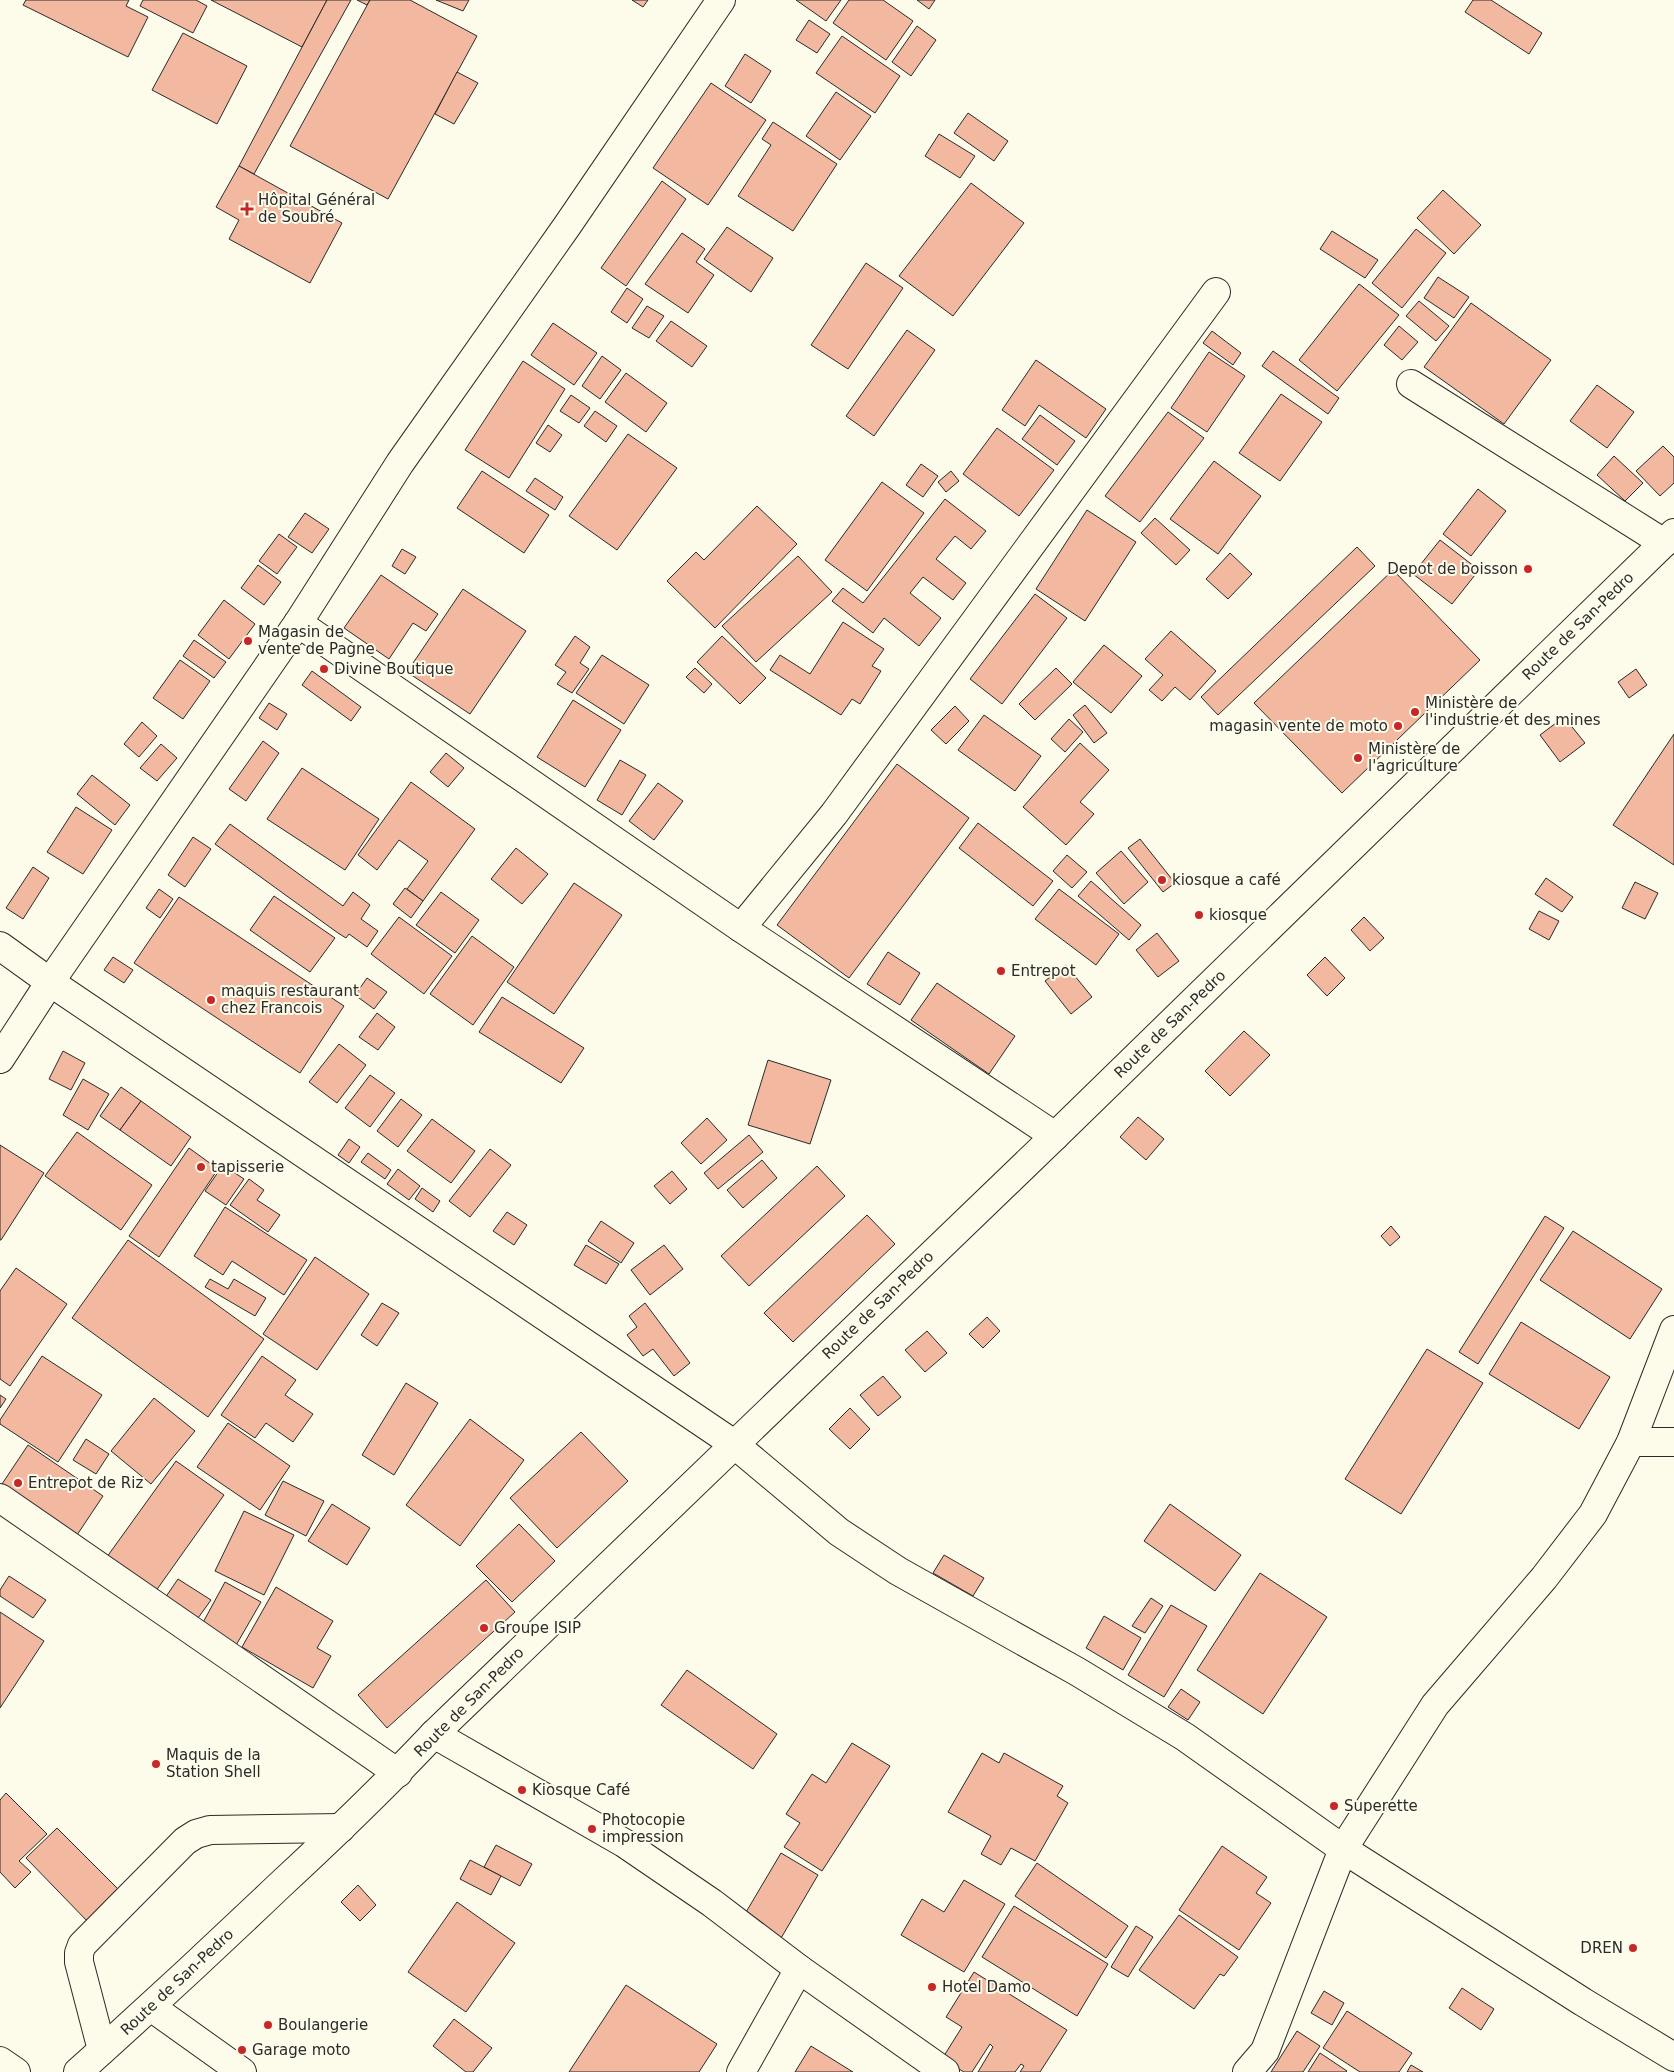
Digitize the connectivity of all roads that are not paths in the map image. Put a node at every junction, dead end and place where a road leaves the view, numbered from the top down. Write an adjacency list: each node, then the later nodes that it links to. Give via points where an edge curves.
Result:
1 (721, 0): 5 (street, via 400,463)
2 (1216, 292): 6 (street, via 834,814)
3 (1411, 384): 4 (street)
4 (1669, 538): 10 (street, Route de San-Pedro)
5 (298, 623): 6 (street); 8 (street)
6 (741, 928): 10 (street)
7 (0, 946): 8 (street)
8 (50, 982): 9 (street); 14 (street)
9 (0, 1059)
10 (1055, 1136): 14 (street, Route de San-Pedro)
11 (1674, 1330): 12 (street)
12 (1631, 1442): 13 (street); 19 (street, via 1593,1514 1544,1578 1434,1705)
13 (1674, 1442)
14 (734, 1444): 16 (street, Route de San-Pedro); 19 (street, via 839,1532 898,1571 1078,1672 1185,1737)
15 (0, 1498): 17 (street)
16 (434, 1734): 17 (street, Route de San-Pedro); 20 (street, via 624,1843 712,1903)
17 (398, 1773): 18 (street, Route de San-Pedro)
18 (341, 1828): 21 (street, Route de San-Pedro); 22 (street, via 210,1830 185,1841 82,1945 79,1962)
19 (1344, 1849): 23 (street); 25 (street)
20 (799, 1969): 29 (street); 30 (street)
21 (151, 2007): 22 (street, Route de San-Pedro); 28 (street)
22 (102, 2050): 27 (street, Route de San-Pedro)
23 (1674, 2057)
24 (0, 2061): 26 (street)
25 (1263, 2062): 31 (street)
26 (16, 2072)
27 (78, 2072)
28 (242, 2072)
29 (741, 2072)
30 (944, 2072)
31 (1247, 2072)

